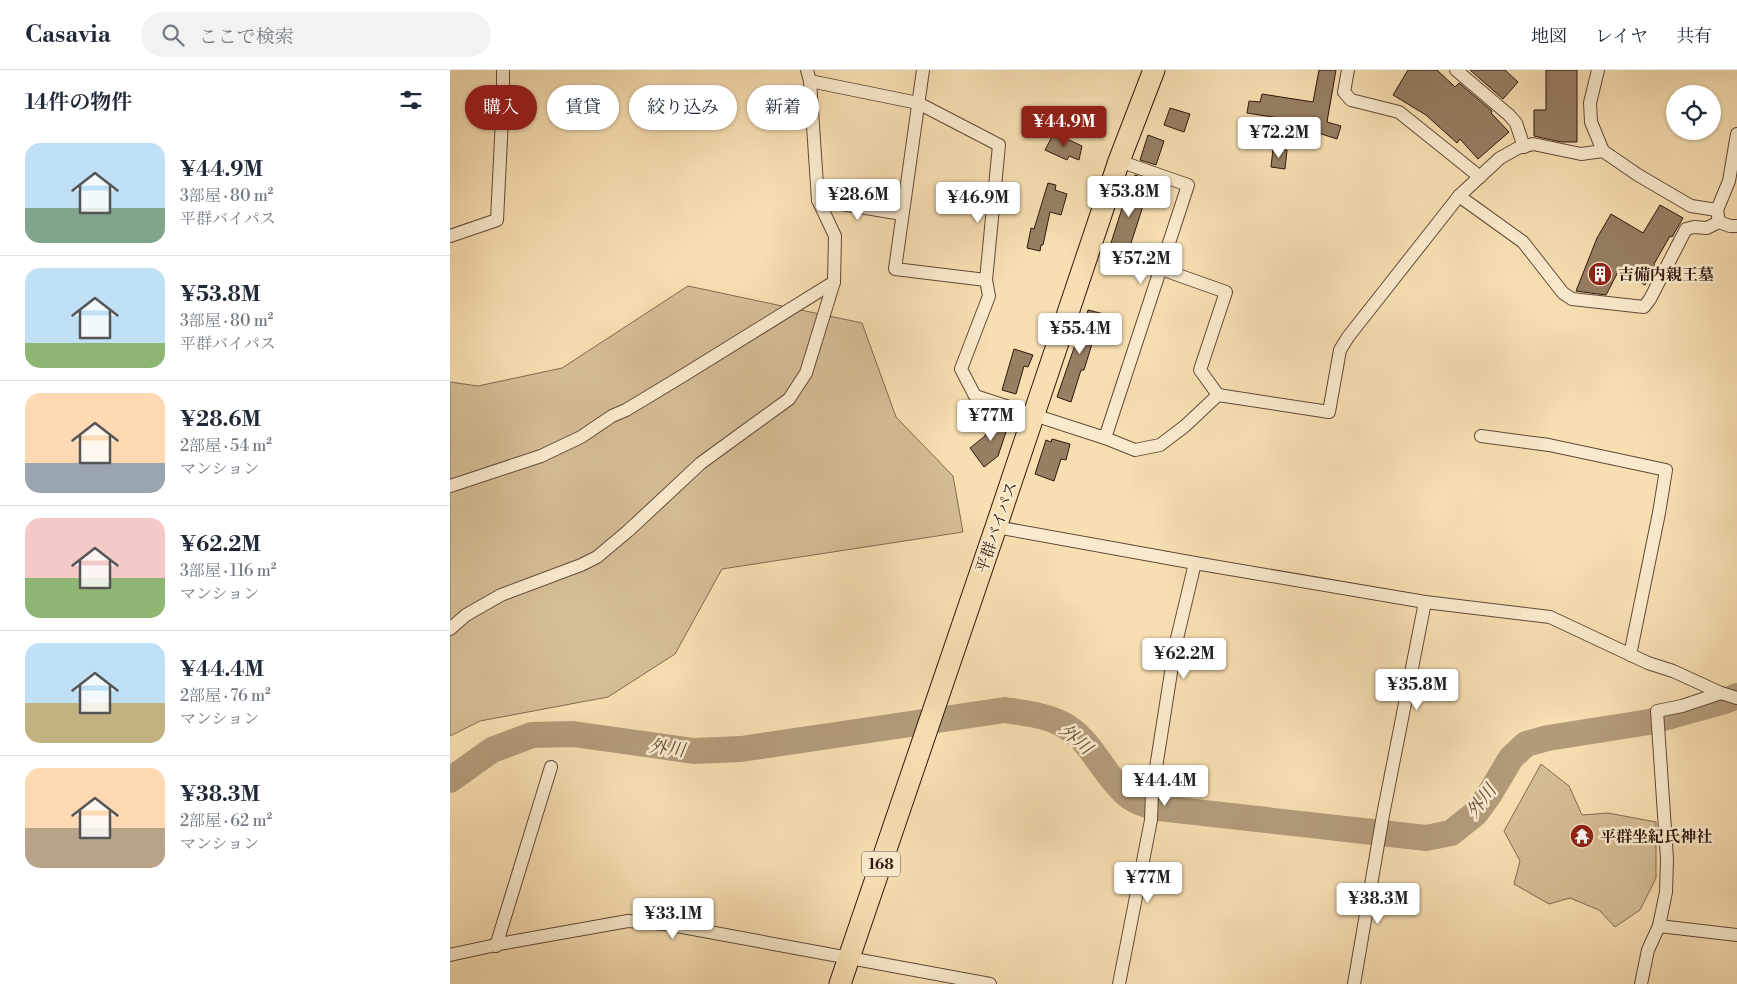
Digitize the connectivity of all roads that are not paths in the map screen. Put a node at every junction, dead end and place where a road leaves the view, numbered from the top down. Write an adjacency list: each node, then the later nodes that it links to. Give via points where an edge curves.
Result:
1 (503, 70): 19 (street, via 497,220)
2 (923, 70): 8 (street)
3 (1154, 70): 12 (highway, 平群バイパス / 168)
4 (1348, 70): 13 (street, via 1344,92 1351,100 1399,112)
5 (1456, 70): 10 (street, via 1516,123)
6 (1598, 70): 11 (street, via 1590,103 1591,122)
7 (808, 75): 8 (street); 15 (street)
8 (918, 103): 16 (street); 21 (street, via 999,145)
9 (1737, 134): 17 (street, via 1729,181)
10 (1524, 147): 11 (street, via 1533,144 1581,154); 13 (street, via 1500,158)
11 (1603, 151): 17 (street, via 1692,206)
12 (1119, 161): 20 (street, via 1188,185); 24 (highway, 平群バイパス / 168)
13 (1480, 177): 14 (street)
14 (1459, 196): 17 (street, via 1523,242 1563,293 1572,299 1635,306 1644,306 1650,299 1686,230 1694,226 1707,228); 23 (street, via 1348,336 1340,350 1329,412)
15 (818, 200): 16 (street); 22 (street, via 835,236)
16 (902, 214): 21 (street, via 895,269)
17 (1718, 216): 18 (street, via 1730,226)
18 (1737, 226)
19 (450, 236)
20 (1161, 269): 23 (street, via 1226,292 1200,370); 26 (street)
21 (986, 280): 24 (street, via 989,296 962,369 975,396)
22 (834, 282): 27 (street, via 581,436 541,456); 31 (street, via 806,373 789,399 701,463 597,557 501,595 466,615)
23 (1218, 395): 26 (street, via 1160,445 1135,450)
24 (1034, 414): 26 (street); 28 (highway, 平群バイパス / 168)
25 (1481, 436): 32 (street, via 1549,445 1666,470)
26 (1106, 438)
27 (450, 486)
28 (996, 527): 29 (street); 39 (highway, 平群バイパス / 168)
29 (1195, 563): 30 (street); 42 (street, via 1175,647 1152,794 1151,820)
30 (1425, 602): 32 (street, via 1550,617); 43 (street)
31 (450, 629)
32 (1630, 655): 33 (street)
33 (1728, 695): 35 (street, via 1656,710 1667,859 1666,892)
34 (552, 767): 37 (street)
35 (1659, 926): 36 (street); 44 (street, via 1648,950)
36 (1737, 935)
37 (496, 946): 38 (street); 39 (street, via 628,921 666,924)
38 (450, 955)
39 (848, 958): 40 (highway, 平群バイパス / 168); 41 (street)
40 (840, 984)
41 (990, 984)
42 (1119, 984)
43 (1354, 984)
44 (1641, 984)

